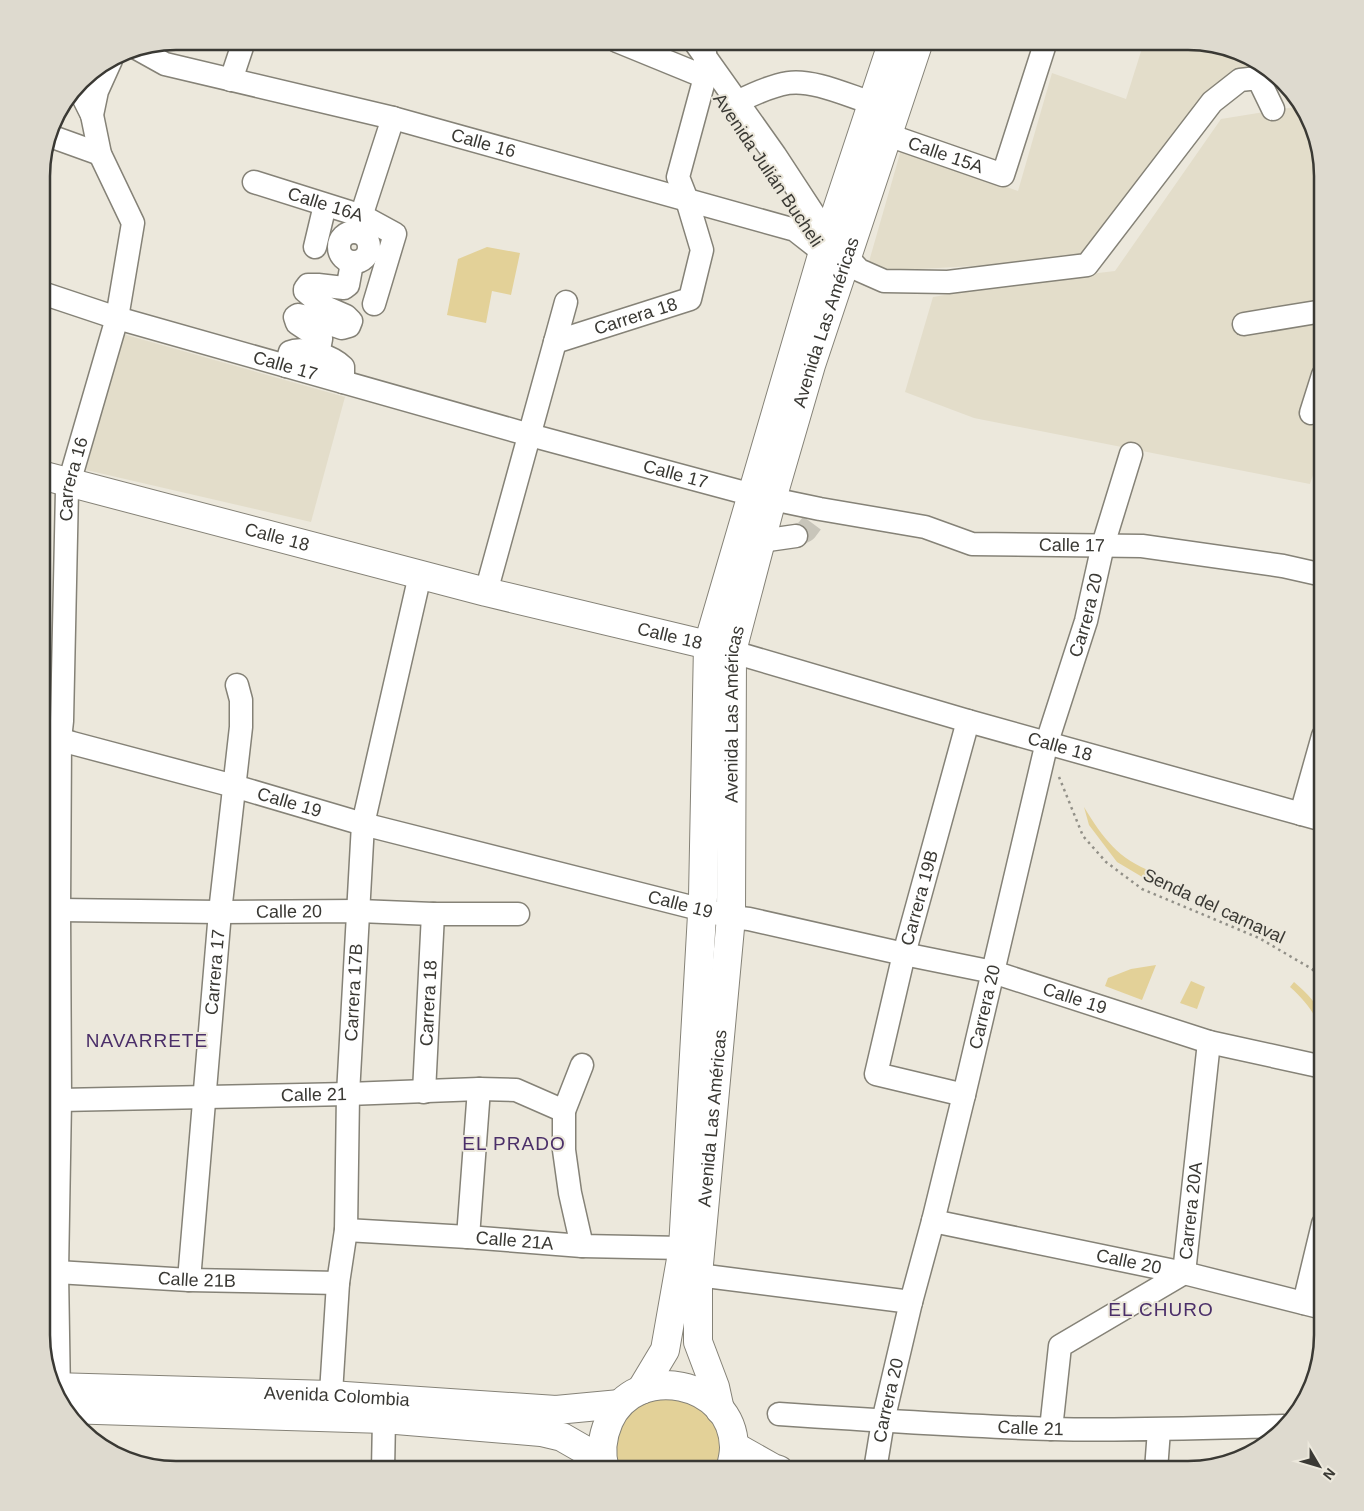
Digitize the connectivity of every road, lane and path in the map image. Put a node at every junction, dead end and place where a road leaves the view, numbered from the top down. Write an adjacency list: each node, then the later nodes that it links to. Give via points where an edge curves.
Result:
1 (241, 50): 9 (street)
2 (677, 50): 7 (street)
3 (890, 50): 12 (main road, Avenida Las Américas)
4 (916, 50): 16 (main road, Avenida Las Américas)
5 (1043, 50): 16 (street, Calle 15A, via 1003,175)
6 (146, 54): 9 (street, Calle 16, via 165,64)
7 (703, 54): 11 (street, Avenida Julián Bucheli); 20 (street, Carrera 18, via 678,177); 24 (street, Avenida Julián Bucheli)
8 (106, 72): 14 (street, Carrera 16)
9 (230, 80): 15 (street, Calle 16)
10 (81, 93): 14 (street)
11 (737, 102): 12 (street, via 761,90 790,82 813,84); 24 (street, Avenida Julián Bucheli, via 775,155)
12 (872, 103): 24 (main road, Avenida Las Américas)
13 (1273, 108): 24 (street, Calle 16, via 1258,78 1240,80 1212,102 1087,265 948,282 884,281)
14 (92, 115): 18 (street, Carrera 16)
15 (393, 118): 20 (street, Calle 16); 22 (street)
16 (888, 135): 24 (main road, Avenida Las Américas)
17 (56, 138): 18 (street)
18 (100, 154): 29 (street, Carrera 16, via 133,223)
19 (254, 182): 21 (street, Calle 16A)
20 (687, 200): 24 (street, Calle 16, via 794,230); 31 (street, Carrera 18, via 702,250 690,299)
21 (325, 204): 22 (street, Calle 16A); 23 (street)
22 (359, 224): 27 (street, Calle 16A, via 395,234); 32 (street, via 340,240 342,258 352,263 348,285 344,288 308,285 305,289 323,306 346,316 351,322 349,326 342,328 298,314 295,317 297,323 321,339)
23 (315, 247)
24 (840, 258): 41 (main road, Avenida Las Américas)
25 (50, 296): 29 (street, Calle 17)
26 (566, 302): 31 (street)
27 (374, 304)
28 (1314, 312): 30 (street)
29 (117, 318): 33 (street, Calle 17); 40 (street, Carrera 16)
30 (1244, 324)
31 (555, 342): 37 (street)
32 (318, 354): 33 (street, via 294,350 290,352); 34 (street, via 337,360 343,367)
33 (286, 366): 34 (street, Calle 17)
34 (343, 382): 37 (street, Calle 17)
35 (1314, 404): 36 (street)
36 (1311, 413)
37 (530, 435): 41 (street, Calle 17); 47 (street)
38 (1131, 454): 44 (street, Carrera 20)
39 (50, 476): 40 (main road, Calle 18)
40 (68, 482): 46 (main road, Calle 18); 51 (street, Carrera 16)
41 (762, 497): 42 (street, Calle 17); 43 (main road, Avenida Las Américas); 48 (main road, Avenida Las Américas)
42 (809, 523): 43 (street); 44 (street, Calle 17, via 925,527 972,544)
43 (761, 541): 48 (main road, Avenida Las Américas)
44 (1104, 545): 45 (street, Calle 17, via 1152,548); 52 (street, Carrera 20, via 1086,621)
45 (1314, 573)
46 (420, 575): 47 (main road, Calle 18); 58 (street, Carrera 17B)
47 (486, 592): 48 (main road, Calle 18)
48 (720, 648): 50 (street, Calle 18); 59 (main road, Avenida Las Américas); 65 (main road, Avenida Las Américas)
49 (237, 685): 55 (street, Carrera 17, via 241,700 241,727)
50 (968, 721): 52 (street, Calle 18); 66 (street, Carrera 19B)
51 (51, 736): 55 (street, Calle 19); 60 (street, Carrera 16)
52 (1047, 742): 56 (street, Calle 18); 68 (street, Carrera 20)
53 (1314, 768): 56 (street)
54 (1059, 776): 67 (path, Senda del carnaval, via 1083,836 1106,862 1142,889 1259,938)
55 (234, 786): 58 (street, Calle 19); 62 (street, Carrera 17)
56 (1301, 814): 57 (street, Calle 18)
57 (1314, 818)
58 (363, 824): 59 (street, Calle 19); 61 (street, Carrera 17B)
59 (702, 909): 65 (street, Calle 19); 83 (main road, Avenida Las Américas)
60 (59, 910): 62 (street, Calle 20); 77 (street, Carrera 16)
61 (359, 911): 62 (street, Calle 20); 63 (street, Calle 20); 74 (street, Carrera 17B)
62 (220, 912): 76 (street, Carrera 17)
63 (433, 914): 64 (street, Calle 20); 73 (street, Carrera 18)
64 (518, 914)
65 (731, 917): 66 (street, Calle 19); 86 (main road, Avenida Las Américas)
66 (904, 954): 68 (street, Calle 19); 75 (street, Carrera 19B, via 876,1074)
67 (1314, 971)
68 (993, 972): 69 (street, Calle 19); 75 (street, Carrera 20)
69 (1209, 1042): 71 (street, Calle 19); 85 (street, Carrera 20A)
70 (582, 1065): 78 (street)
71 (1314, 1065)
72 (479, 1089): 73 (street, Calle 21); 78 (street, Calle 21, via 516,1090); 81 (street)
73 (424, 1092): 74 (street, Calle 21)
74 (348, 1094): 76 (street, Calle 21); 80 (street, Carrera 17B)
75 (964, 1095): 79 (street, Carrera 20)
76 (206, 1096): 77 (street, Calle 21); 87 (street, Carrera 17)
77 (60, 1100): 84 (street, Carrera 16)
78 (564, 1111): 82 (street, via 564,1150)
79 (933, 1221): 85 (street, Calle 20); 89 (street, Carrera 20)
80 (346, 1230): 81 (street, Calle 21A); 88 (street, Carrera 17B)
81 (468, 1237): 82 (street, Calle 21A)
82 (582, 1246): 83 (street, Calle 21A)
83 (683, 1248): 93 (main road, Avenida Las Américas, via 665,1350)
84 (57, 1272): 87 (street, Calle 21B); 91 (street, Carrera 16)
85 (1184, 1273): 90 (street, Calle 20); 100 (street, Carrera 20A, via 1060,1346)
86 (698, 1275): 89 (street); 95 (main road, Avenida Las Américas, via 698,1342 716,1388)
87 (189, 1280): 88 (street, Calle 21B)
88 (338, 1283): 94 (street, Carrera 17B)
89 (910, 1302): 98 (street, Carrera 20)
90 (1314, 1306)
91 (59, 1380)
92 (66, 1395): 94 (main road, Avenida Colombia)
93 (631, 1397): 94 (main road, Avenida Colombia, via 556,1410); 95 (main road, Avenida Colombia, via 662,1384 684,1386 704,1394); 105 (main road, Avenida Las Américas, via 611,1416 605,1430)
94 (328, 1406): 97 (main road, Avenida Colombia)
95 (720, 1410): 102 (main road, via 730,1427)
96 (779, 1414): 98 (street, Calle 21)
97 (384, 1419): 103 (street); 104 (main road, Avenida Colombia, via 541,1432 562,1437)
98 (883, 1421): 100 (street, Calle 21); 107 (street, Carrera 20)
99 (1275, 1426): 101 (street, Calle 21)
100 (1051, 1429): 101 (street, Calle 21)
101 (1159, 1430): 108 (street)
102 (732, 1458): 106 (main road)
103 (383, 1461)
104 (598, 1461)
105 (604, 1461)
106 (744, 1461)
107 (876, 1461)
108 (1157, 1461)

